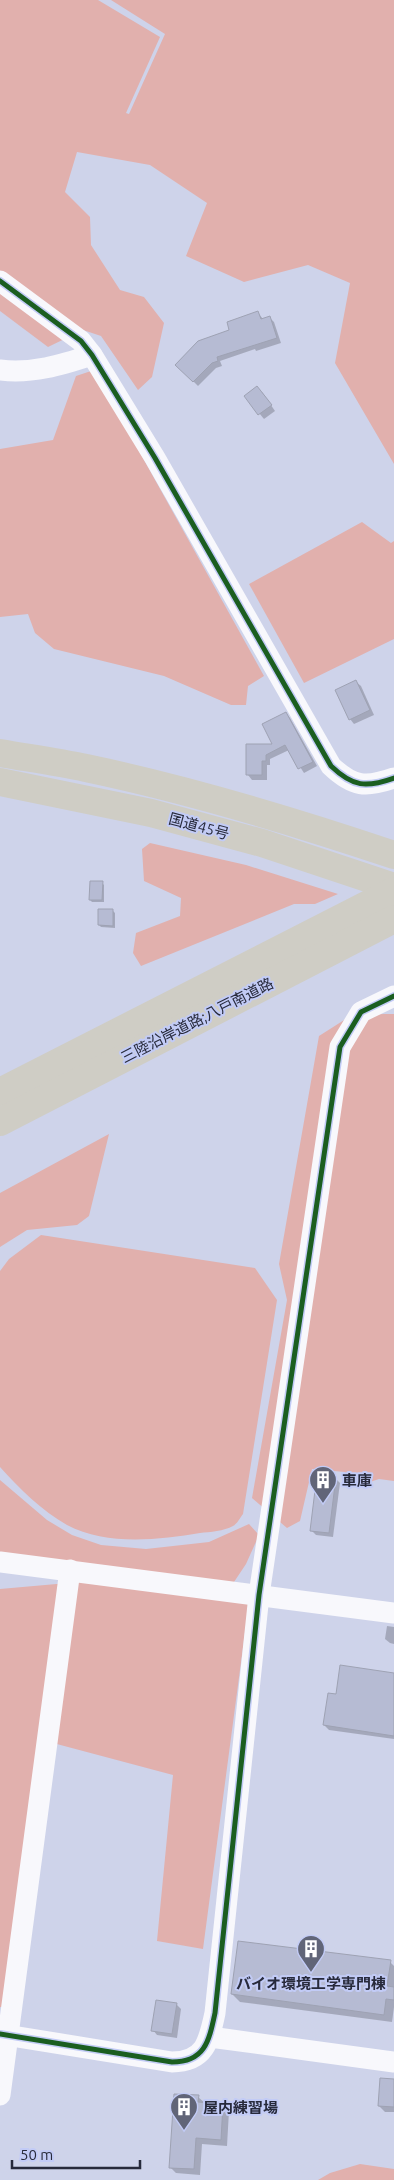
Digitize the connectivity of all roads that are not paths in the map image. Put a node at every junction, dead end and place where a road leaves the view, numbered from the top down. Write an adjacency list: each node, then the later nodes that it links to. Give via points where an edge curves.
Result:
1 (0, 281): 2 (street, via 81,341)
2 (92, 355): 3 (street, via 53,368 16,372); 5 (street, via 155,458 331,766 357,784 376,784)
3 (0, 370)
4 (0, 753): 7 (highway, 国道45号, via 86,768 190,793)
5 (394, 778)
6 (0, 782): 8 (highway, 国道45号, via 151,813 262,843)
7 (394, 855)
8 (394, 887)
9 (394, 891): 11 (highway, 三陸沿岸道路;八戸南道路)
10 (394, 919): 13 (highway, 三陸沿岸道路;八戸南道路)
11 (249, 964): 14 (highway); 15 (highway, 三陸沿岸道路;八戸南道路)
12 (394, 996): 20 (street, via 361,1012 340,1046)
13 (106, 1068): 16 (highway, 三陸沿岸道路;八戸南道路); 17 (highway)
14 (0, 1073)
15 (0, 1092)
16 (0, 1122)
17 (0, 1135)
18 (0, 1562): 19 (street)
19 (70, 1570): 20 (street); 22 (street)
20 (259, 1595): 21 (street); 23 (street)
21 (394, 1613)
22 (4, 2034): 23 (street, via 172,2062 186,2062 196,2056); 25 (street)
23 (210, 2036): 24 (street)
24 (394, 2062)
25 (0, 2095)

